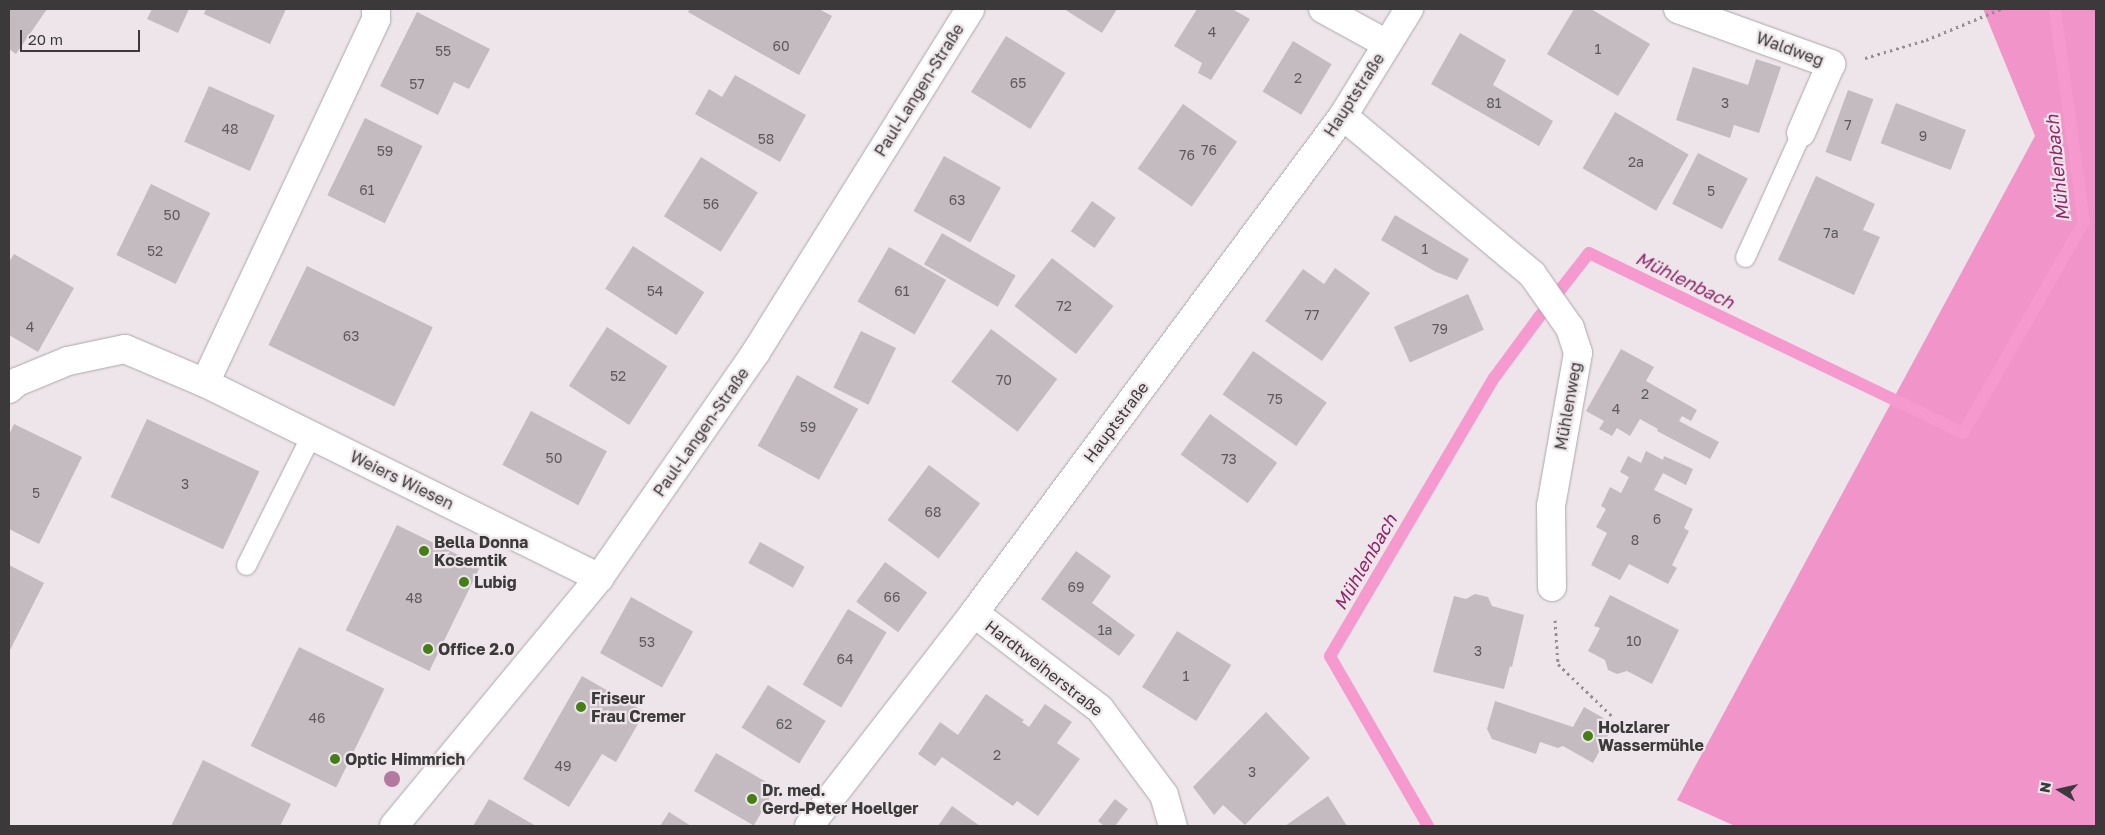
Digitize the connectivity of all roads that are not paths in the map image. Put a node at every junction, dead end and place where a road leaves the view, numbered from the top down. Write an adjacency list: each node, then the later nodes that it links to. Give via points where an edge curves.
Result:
1 (376, 9): 10 (street, via 376,19)
2 (970, 9): 14 (street, Paul-Langen-Straße, via 756,352)
3 (1323, 9): 6 (street)
4 (1409, 9): 6 (street, Hauptstraße)
5 (1678, 9): 8 (street, Waldweg, via 1831,64)
6 (1387, 44): 7 (street, Hauptstraße)
7 (1343, 116): 15 (street, Mühlenweg, via 1532,274 1570,328 1578,353 1551,506); 16 (street, Hauptstraße)
8 (1801, 133): 9 (lane)
9 (1745, 257)
10 (205, 383): 11 (street, Weiers Wiesen, via 125,349 68,361 17,382); 12 (street, Weiers Wiesen)
11 (9, 389)
12 (311, 435): 13 (lane); 14 (street, Weiers Wiesen)
13 (246, 565)
14 (599, 578): 17 (street, Paul-Langen-Straße)
15 (1552, 587)
16 (974, 614): 18 (street, Hauptstraße); 19 (street, Hardtweiherstraße, via 1100,709 1164,795)
17 (394, 826)
18 (809, 826)
19 (1173, 826)

